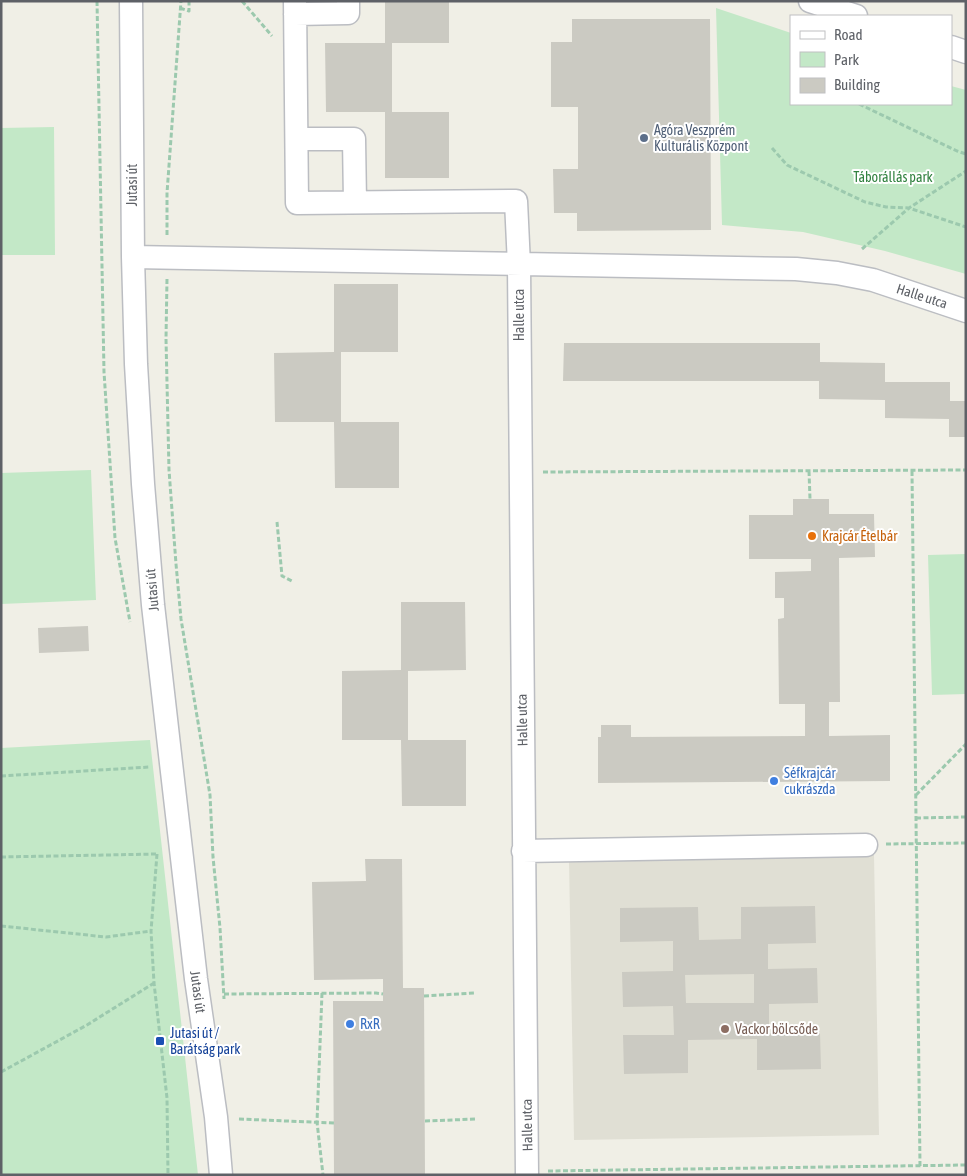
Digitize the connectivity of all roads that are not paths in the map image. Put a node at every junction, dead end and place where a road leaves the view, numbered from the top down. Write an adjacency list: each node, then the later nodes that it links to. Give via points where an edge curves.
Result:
1 (131, 1): 10 (street, Jutasi út)
2 (348, 1): 4 (street, via 348,13)
3 (810, 1): 5 (street)
4 (295, 8): 8 (street)
5 (853, 15)
6 (952, 47): 7 (street)
7 (966, 52)
8 (296, 139): 9 (street, via 354,139); 9 (street, via 297,203)
9 (355, 202): 11 (street, Halle utca, via 516,201)
10 (133, 257): 11 (street, Halle utca); 16 (street, Jutasi út, via 137,382 153,605)
11 (519, 265): 12 (street, Halle utca, via 796,269 837,273 873,280); 14 (street, Halle utca)
12 (966, 310)
13 (866, 845): 14 (street)
14 (523, 850): 15 (street, Halle utca)
15 (527, 1173)
16 (221, 1175)

